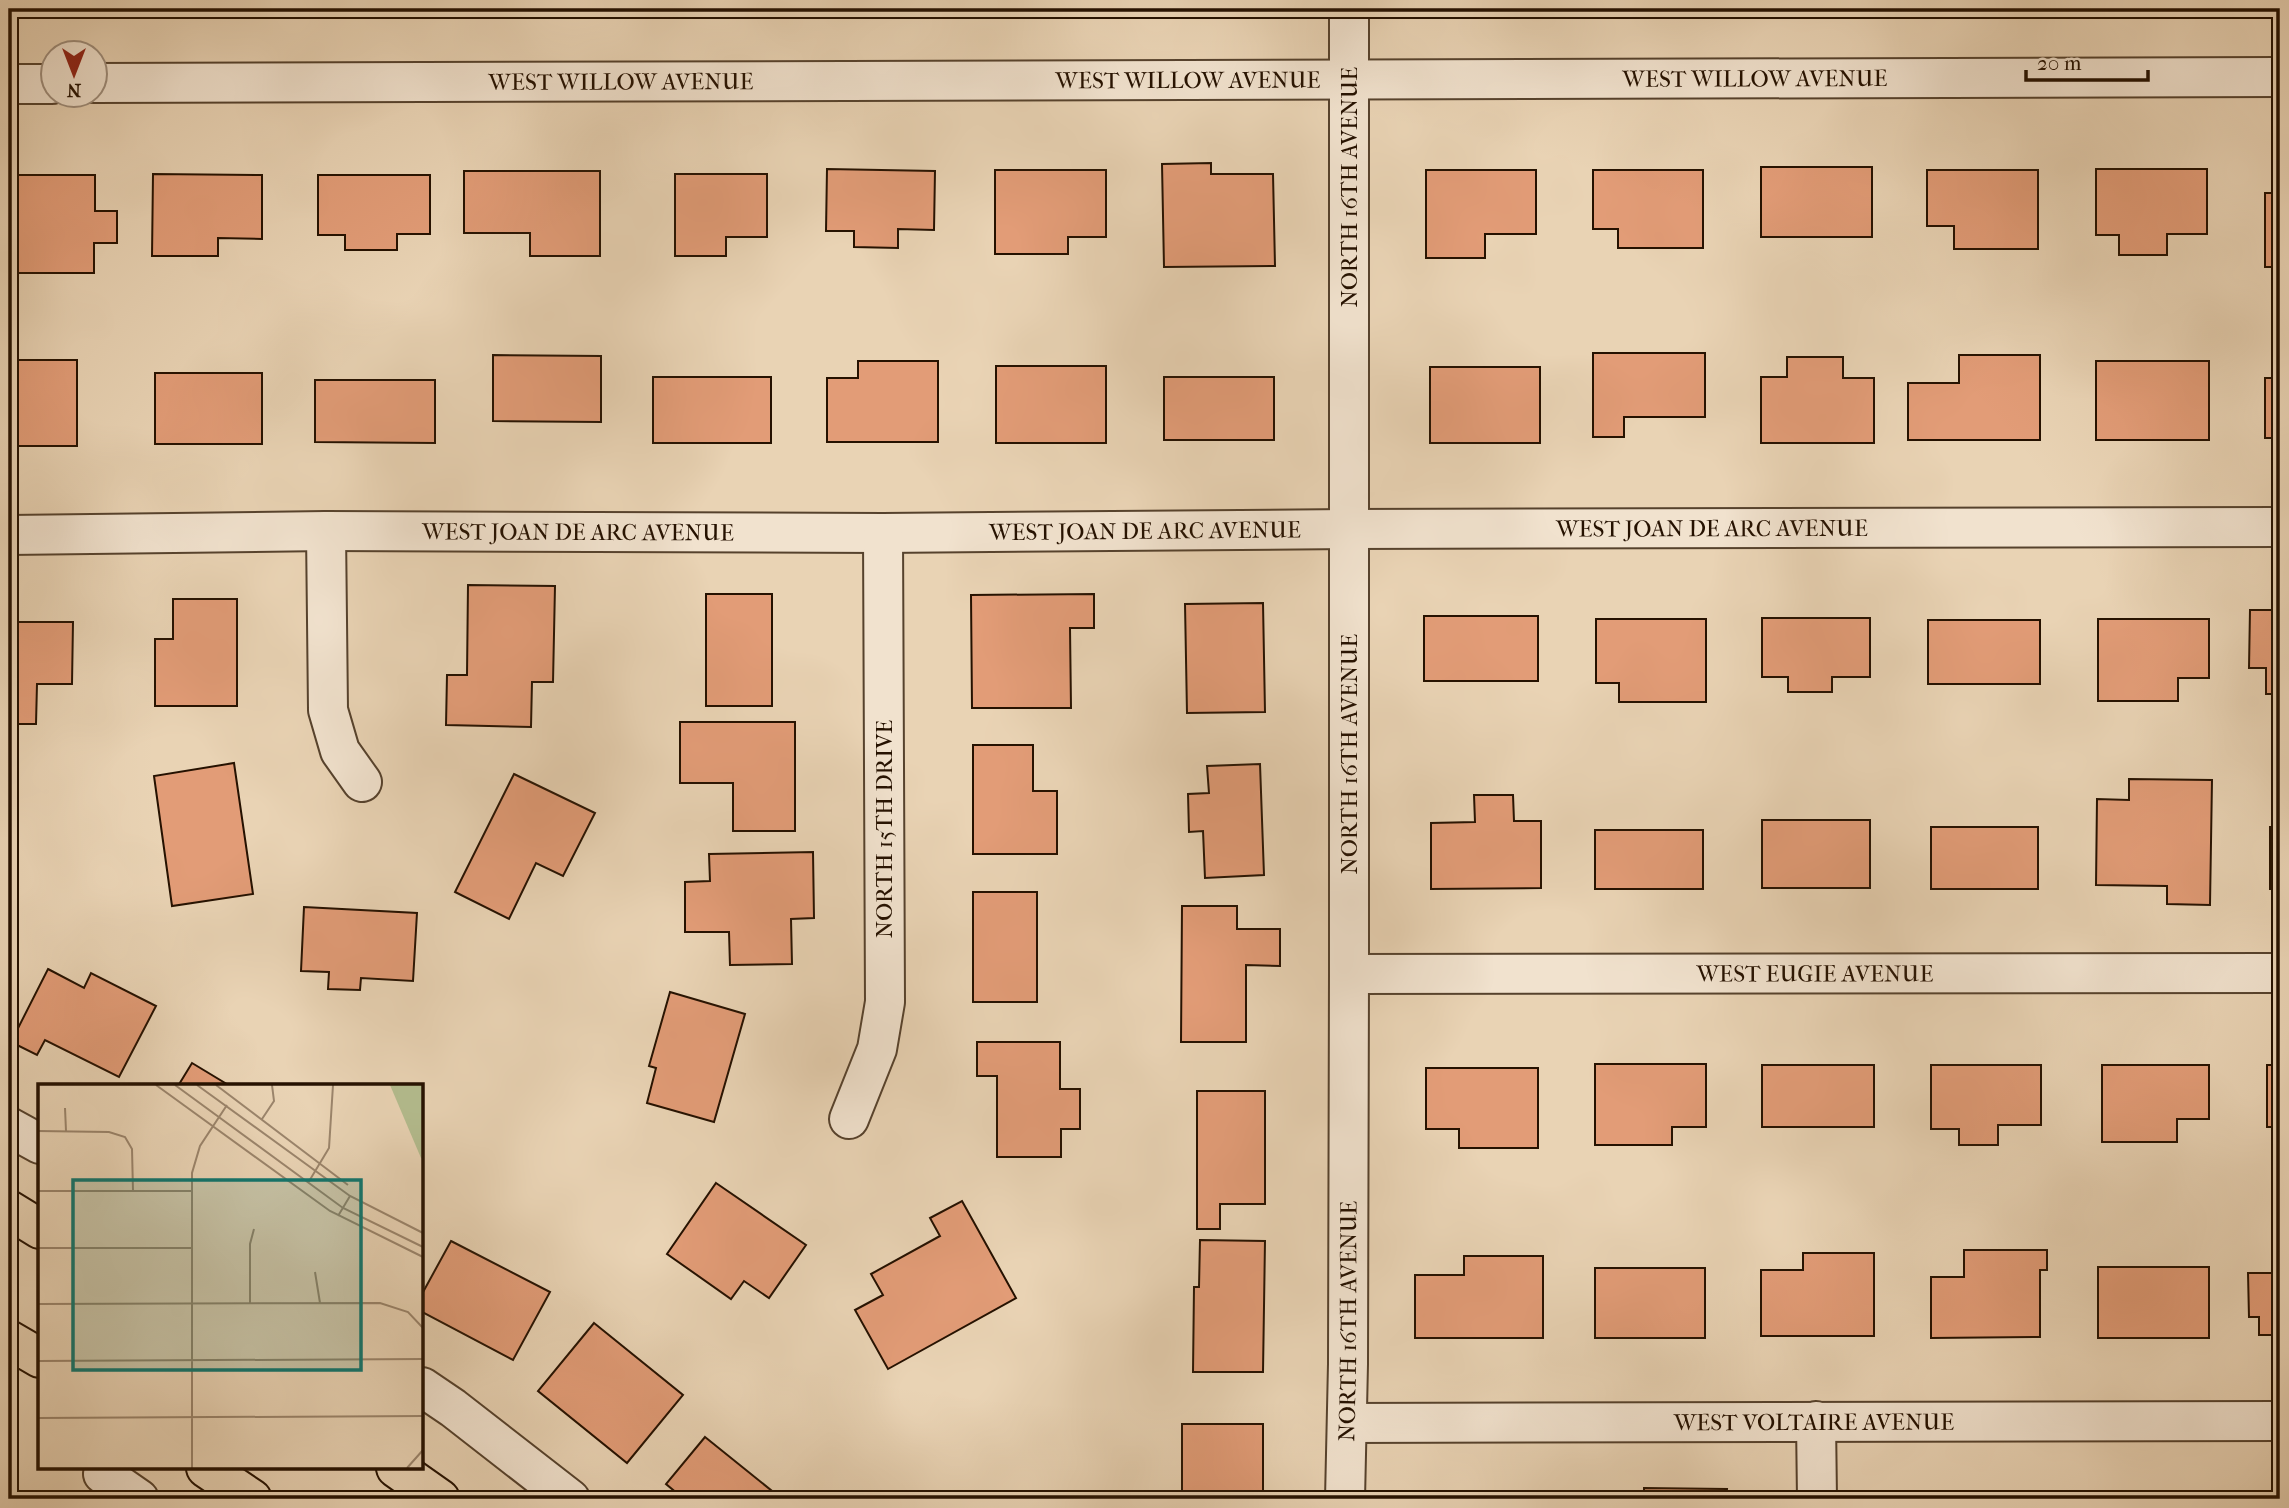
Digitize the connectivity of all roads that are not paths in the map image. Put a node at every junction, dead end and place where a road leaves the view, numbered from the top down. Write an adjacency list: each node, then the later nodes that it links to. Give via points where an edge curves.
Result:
1 (1349, 9): 3 (street, NORTH 16TH AVENUE)
2 (2280, 77): 3 (street, WEST WILLOW AVENUE)
3 (1349, 81): 5 (street, WEST WILLOW AVENUE); 8 (street, NORTH 16TH AVENUE)
4 (38, 83): 6 (street)
5 (108, 83)
6 (9, 84)
7 (2280, 527): 8 (street, WEST JOAN DE ARC AVENUE)
8 (1349, 528): 10 (street, WEST JOAN DE ARC AVENUE); 14 (street, NORTH 16TH AVENUE)
9 (326, 531): 10 (street, WEST JOAN DE ARC AVENUE); 11 (street, WEST JOAN DE ARC AVENUE); 12 (street, via 328,710 340,751)
10 (883, 533): 15 (street, NORTH 15TH DRIVE, via 885,1002 877,1049)
11 (9, 535)
12 (362, 782)
13 (2280, 973): 14 (street, WEST EUGIE AVENUE)
14 (1349, 974): 25 (street, NORTH 16TH AVENUE)
15 (849, 1119)
16 (9, 1127): 17 (street)
17 (38, 1143)
18 (9, 1210): 19 (main road)
19 (38, 1228)
20 (9, 1340): 21 (main road)
21 (38, 1357)
22 (424, 1388): 30 (street)
23 (1816, 1421): 24 (street, WEST VOLTAIRE AVENUE); 25 (street, WEST VOLTAIRE AVENUE); 32 (street)
24 (2280, 1421)
25 (1347, 1423): 31 (street, NORTH 16TH AVENUE)
26 (209, 1470): 29 (main road)
27 (103, 1474): 28 (street)
28 (139, 1499)
29 (252, 1499)
30 (570, 1499)
31 (1345, 1499)
32 (1817, 1499)

